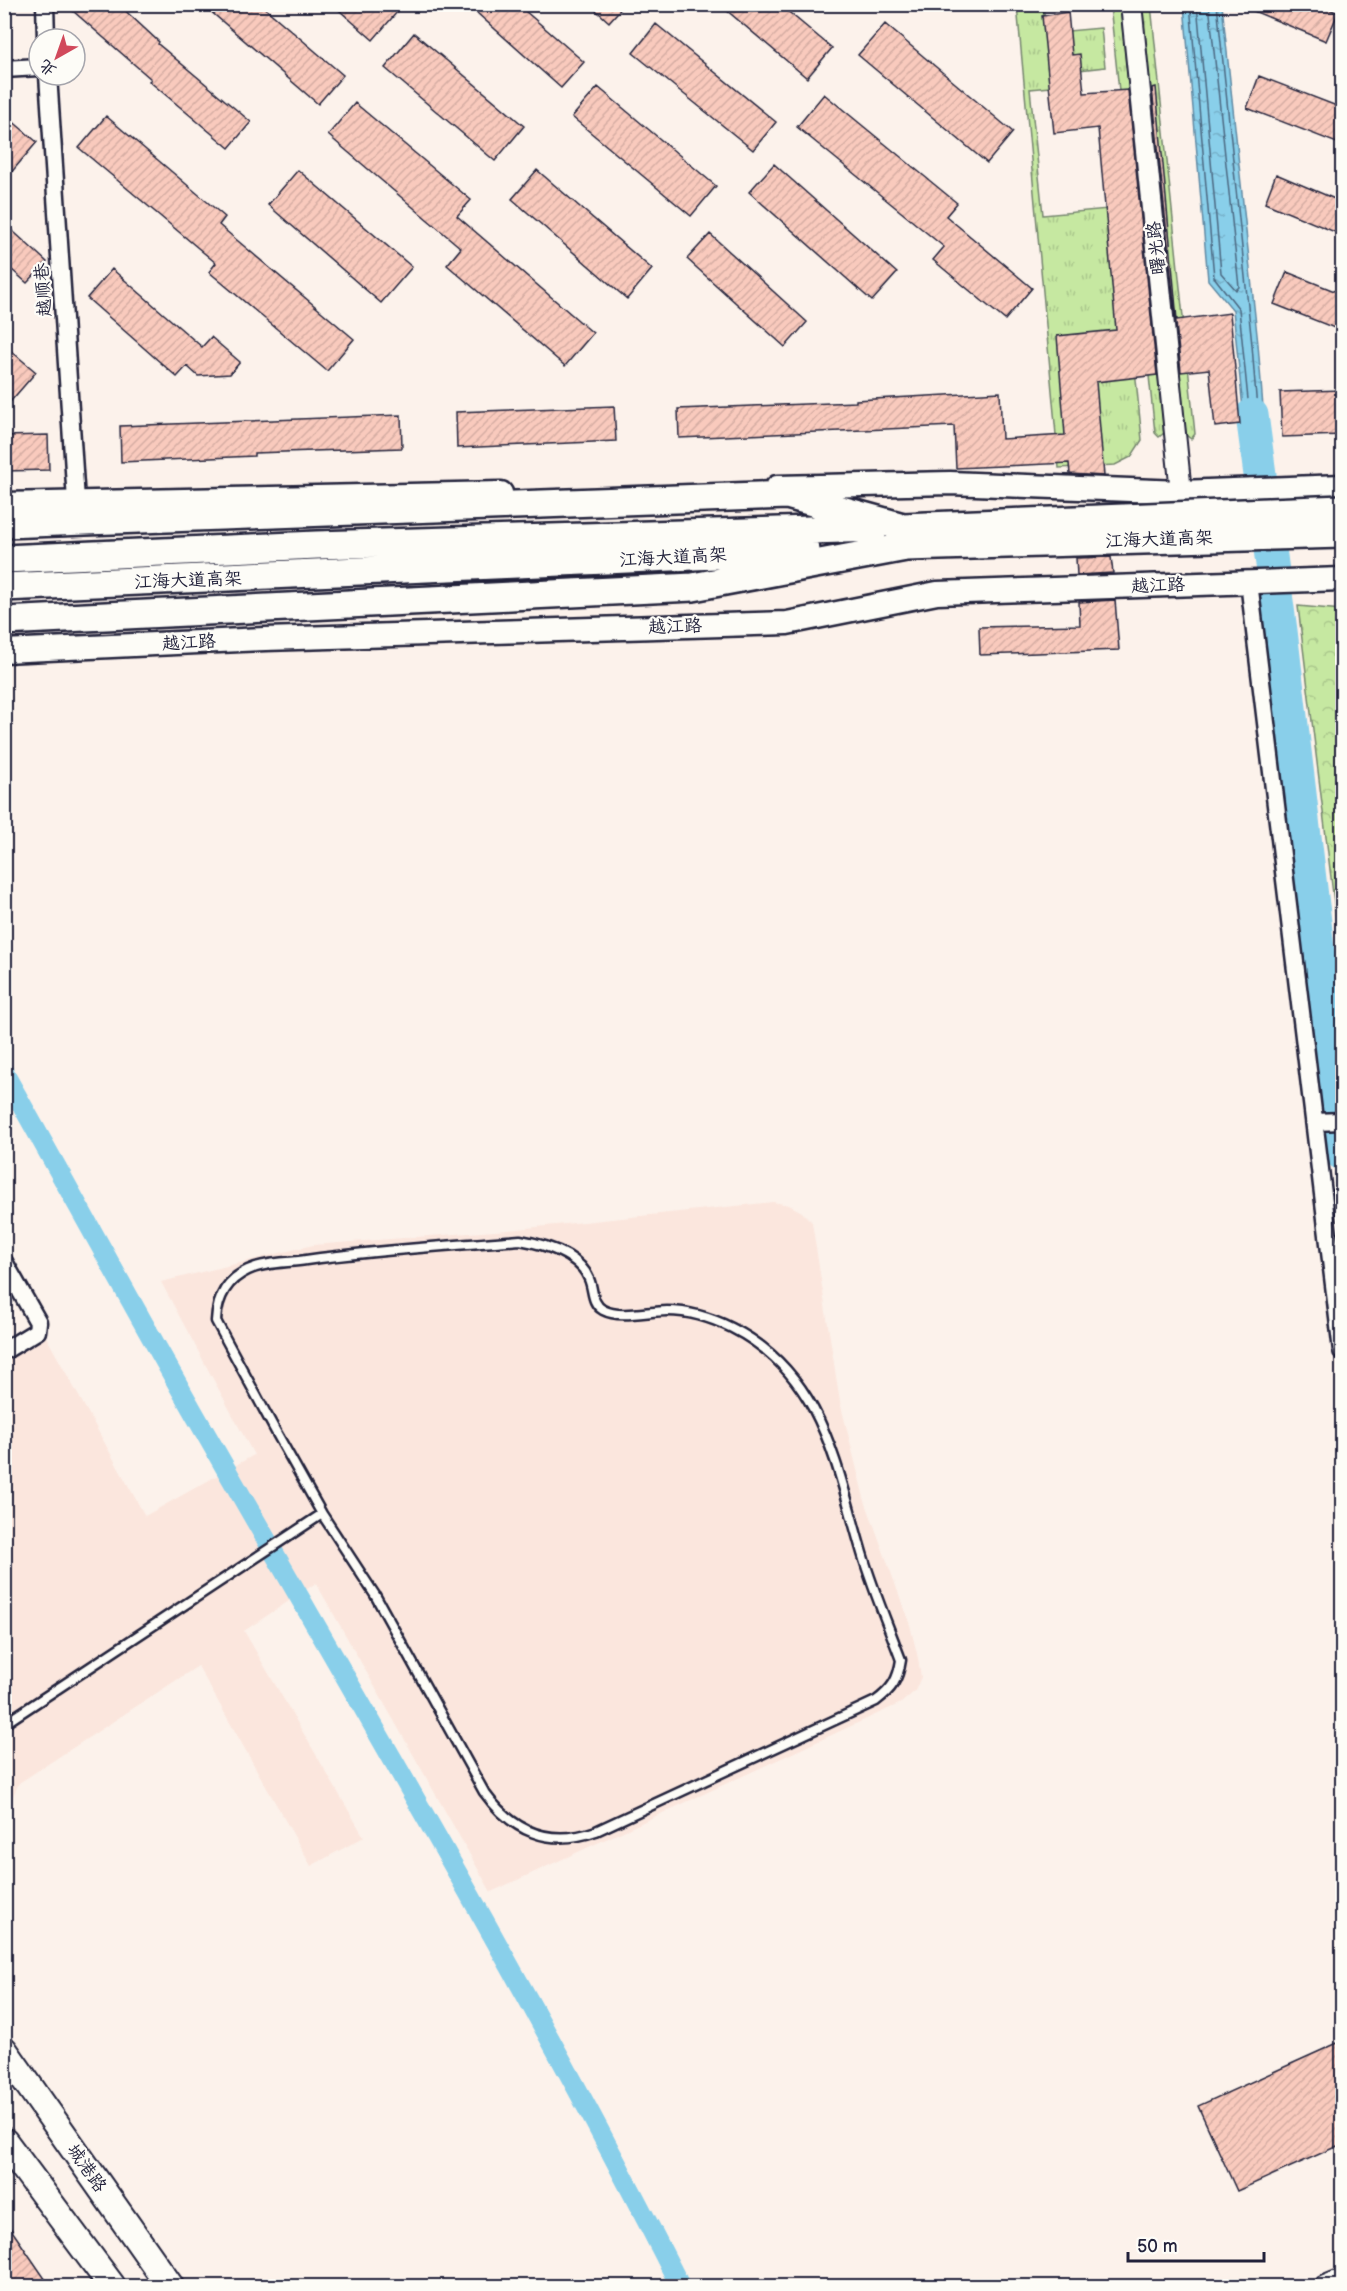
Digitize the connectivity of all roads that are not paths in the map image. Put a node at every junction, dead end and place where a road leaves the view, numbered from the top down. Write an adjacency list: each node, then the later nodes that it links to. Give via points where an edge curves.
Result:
1 (45, 4): 3 (street)
2 (1131, 4): 8 (street, 曙光路)
3 (46, 27)
4 (27, 68): 5 (street)
5 (4, 69)
6 (49, 87): 9 (street, 越顺巷)
7 (1342, 486): 8 (main road)
8 (1181, 492): 9 (main road, via 950,483)
9 (76, 501): 10 (main road)
10 (4, 504)
11 (1342, 509): 14 (highway, 江海大道高架, bridge)
12 (4, 525): 14 (highway, via 787,495)
13 (1342, 534): 14 (highway, 江海大道高架, bridge)
14 (905, 537): 15 (highway, 江海大道高架, via 317,545); 18 (highway, 江海大道高架); 19 (highway, via 693,587)
15 (4, 559)
16 (1342, 579): 17 (main road, 越江路)
17 (1249, 582): 20 (main road, 越江路, via 937,593 787,623 277,638); 22 (street)
18 (4, 587)
19 (4, 621)
20 (4, 651)
21 (1342, 1121): 22 (street)
22 (1315, 1122): 25 (street)
23 (4, 1262): 24 (street, via 38,1322 37,1332)
24 (4, 1351)
25 (1342, 1351)
26 (322, 1514): 26 (lane, via 375,1596 484,1792 509,1819 558,1840 596,1831 876,1701 892,1690 899,1675 901,1660 863,1557 832,1446 808,1397 788,1372 764,1349 733,1329 699,1315 669,1311 615,1314 603,1310 594,1302 589,1277 579,1264 537,1243 520,1240 451,1245 262,1266 248,1270 223,1291 216,1321 221,1334); 27 (lane)
27 (4, 1724)
28 (4, 2050): 32 (main road, 城港路)
29 (4, 2141): 31 (main road)
30 (1342, 2278): 33 (street)
31 (112, 2286)
32 (170, 2286)
33 (1325, 2286)

